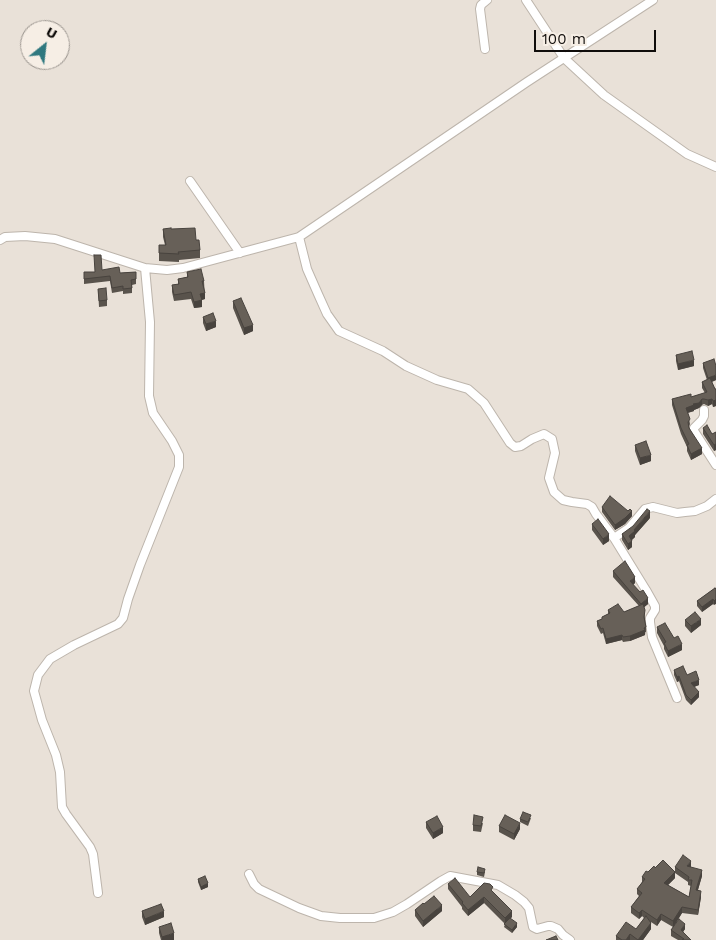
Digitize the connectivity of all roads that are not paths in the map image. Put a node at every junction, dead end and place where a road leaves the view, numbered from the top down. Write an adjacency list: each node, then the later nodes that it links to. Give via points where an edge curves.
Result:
1 (487, 0): 4 (street, via 480,9)
2 (526, 0): 5 (street)
3 (653, 0): 5 (street)
4 (485, 49)
5 (564, 58): 6 (street, via 612,100 687,154); 8 (street)
6 (716, 167)
7 (190, 181): 10 (street)
8 (299, 237): 10 (street); 15 (street, via 307,269 327,314 340,331 406,366 468,389 484,404 515,447 544,434 552,439 555,453 549,478 554,492 563,500 592,507)
9 (0, 240): 11 (street, via 25,236 55,239)
10 (240, 253): 11 (street, via 183,268)
11 (145, 268): 18 (street, via 150,322 149,396 153,413 172,441 179,467 123,618 118,624 50,659 38,675 34,691 56,755 62,807 93,854)
12 (704, 410): 13 (street, via 704,416 694,431)
13 (716, 465)
14 (716, 499): 15 (street, via 695,511 677,513 653,507 645,509)
15 (614, 538): 16 (street, via 655,606 650,618 652,637)
16 (677, 698)
17 (249, 874): 19 (street, via 259,889 321,916 340,918 374,918 392,912 450,876 498,885 524,902 529,908 533,927 551,926)
18 (98, 893)
19 (570, 940)

